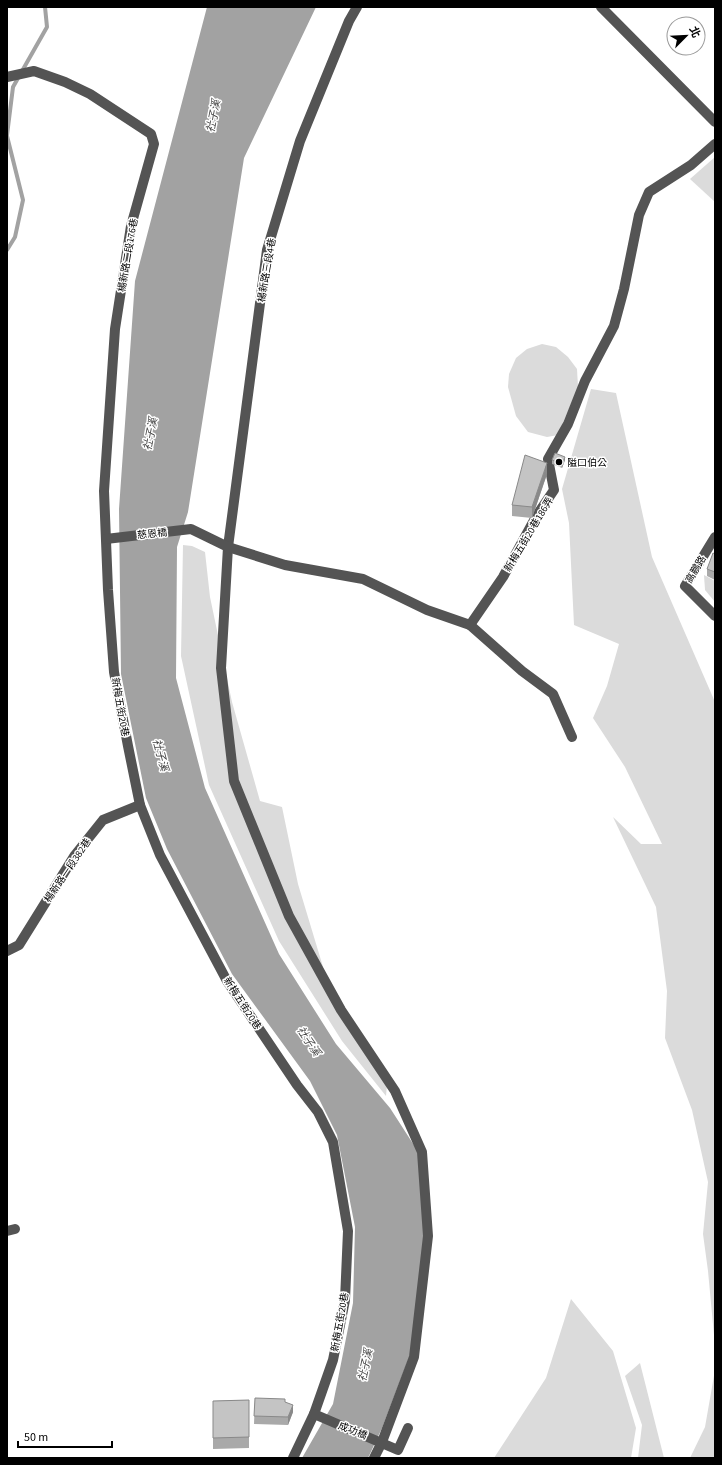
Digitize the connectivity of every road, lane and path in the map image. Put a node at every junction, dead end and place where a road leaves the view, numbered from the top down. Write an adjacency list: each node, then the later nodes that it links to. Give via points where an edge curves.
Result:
1 (357, 7): 8 (street, 楊新路三段4巷, via 300,141 267,250)
2 (601, 7): 4 (street)
3 (7, 77): 7 (street, 楊新路二段176巷, via 34,72 65,82 90,94 151,134 154,144 131,226 115,329 104,491)
4 (715, 122)
5 (715, 144): 10 (street, 新梅五街20巷186弄, via 691,165 649,192 639,215 614,326 585,381 568,424 548,459 554,490 537,515 503,577)
6 (715, 537): 9 (street, 高鵬路, via 685,586)
7 (110, 538): 8 (street, 慈恩橋, via 191,529); 12 (street, 新梅五街20巷, via 108,590 114,672)
8 (228, 547): 10 (street, via 285,565 363,579 427,610); 16 (street, 楊新路三段4巷, via 221,668 234,781 289,916 341,1010 395,1091 422,1152 428,1236 414,1357)
9 (715, 616)
10 (470, 625): 11 (street, via 522,671 553,694)
11 (572, 737)
12 (140, 805): 13 (street, 楊新路一段382巷, via 103,820 75,855 19,945); 14 (street, 新梅五街20巷, via 160,855 227,981 318,1112 333,1142 348,1231 345,1300)
13 (7, 951)
14 (319, 1416): 16 (street, 成功橋); 17 (street, 新梅五街20巷)
15 (408, 1428): 16 (street, 成功橋, via 398,1450)
16 (382, 1442): 18 (street, 楊新路三段4巷)
17 (293, 1458)
18 (374, 1458)

